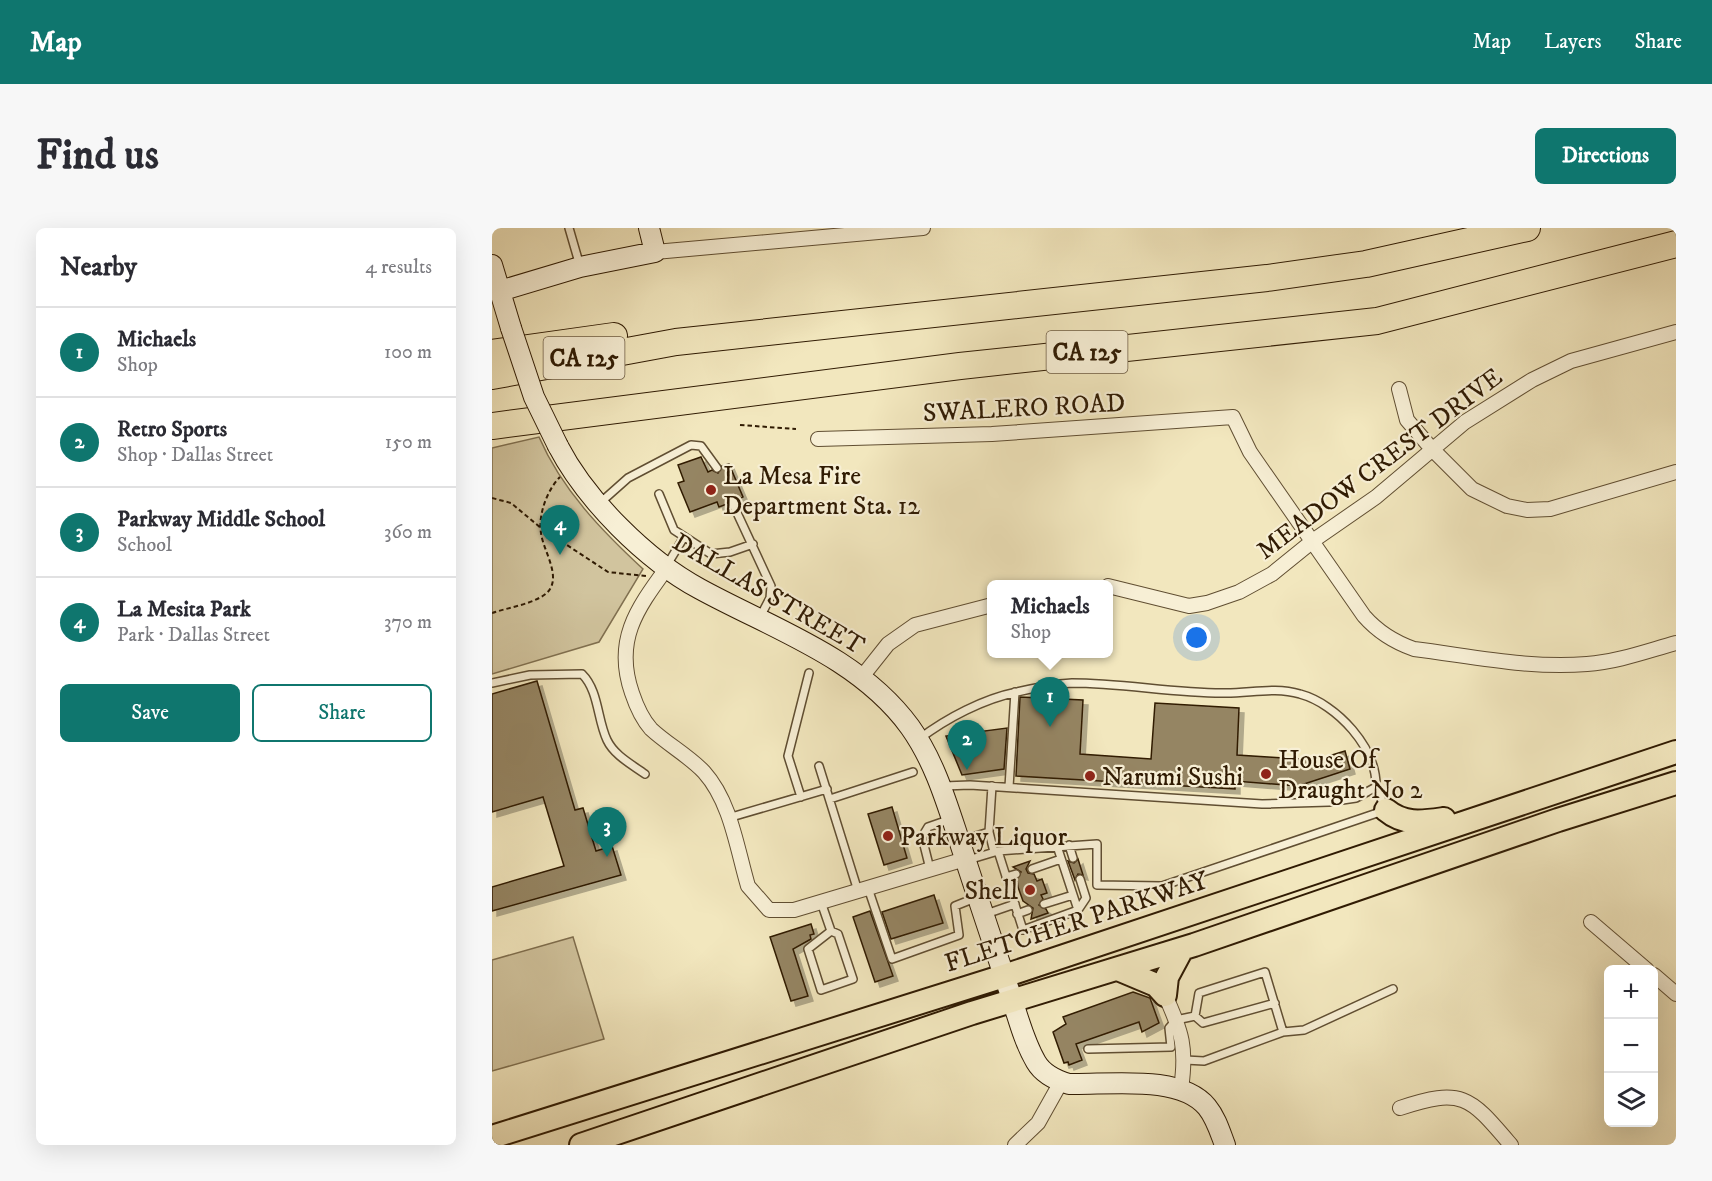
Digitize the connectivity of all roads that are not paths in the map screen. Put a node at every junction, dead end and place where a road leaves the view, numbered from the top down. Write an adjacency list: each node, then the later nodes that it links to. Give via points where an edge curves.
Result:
1 (569, 228): 8 (lane)
2 (649, 228): 6 (street)
3 (923, 228): 6 (street)
4 (1527, 228): 11 (highway, CA 125, via 1366,264 1267,278)
5 (1676, 244): 15 (highway, CA 125, via 1377,321 948,367)
6 (655, 252): 8 (street)
7 (492, 265): 9 (street, DALLAS STREET)
8 (580, 267): 9 (street)
9 (500, 291): 22 (street, DALLAS STREET, bridge, via 534,397 569,468)
10 (1676, 332): 17 (street, MEADOW CREST DRIVE, via 1571,360 1532,380)
11 (676, 342): 12 (highway, via 640,333); 13 (highway, CA 125)
12 (492, 353)
13 (492, 376)
14 (1399, 389): 17 (street, via 1407,420)
15 (492, 426)
16 (818, 439): 24 (street, SWALERO ROAD, via 992,434 1233,417 1250,452)
17 (1431, 448): 19 (street, via 1472,489 1488,499 1527,510 1550,509); 24 (street, MEADOW CREST DRIVE, via 1376,497)
18 (717, 468): 22 (lane, via 701,446 691,445 628,478)
19 (1676, 472)
20 (658, 494): 23 (lane, via 674,530)
21 (732, 502): 25 (lane)
22 (599, 504): 26 (street, DALLAS STREET)
23 (684, 537): 25 (lane, via 711,554); 26 (lane)
24 (1314, 540): 27 (street, MEADOW CREST DRIVE, via 1272,574 1239,592 1198,605 1174,604); 30 (street, via 1365,616 1380,632 1414,649 1551,666 1613,660)
25 (753, 544): 29 (lane, via 771,586 770,598)
26 (661, 575): 29 (street, DALLAS STREET); 50 (street, via 630,624 624,649 626,676 650,727 704,773 723,800)
27 (1113, 587)
28 (987, 606): 32 (street, via 915,625 888,644)
29 (759, 619): 32 (street, DALLAS STREET)
30 (1676, 643)
31 (809, 673): 46 (lane, via 788,756)
32 (861, 678): 35 (street, DALLAS STREET, via 886,701)
33 (492, 682): 39 (lane, via 530,675 582,674 593,693 611,747)
34 (1015, 692): 35 (lane, via 957,714); 43 (lane); 44 (lane, via 1071,683 1165,691 1300,694 1318,701 1364,744 1376,772)
35 (917, 741): 41 (street, DALLAS STREET)
36 (1676, 752): 49 (main road, FLETCHER PARKWAY)
37 (819, 766): 45 (lane)
38 (913, 772): 47 (lane)
39 (645, 774)
40 (1676, 783): 75 (main road)
41 (941, 786): 42 (lane); 51 (street, DALLAS STREET)
42 (992, 786): 43 (lane); 52 (lane)
43 (1009, 787): 44 (lane, via 1262,804 1356,798)
44 (1376, 787): 48 (lane)
45 (827, 789): 46 (lane); 47 (lane)
46 (801, 797): 50 (lane)
47 (830, 799): 64 (lane)
48 (1386, 810): 49 (main road, via 1395,818 1416,822); 53 (lane, via 1162,886 1097,885 1097,844)
49 (1481, 816): 78 (main road, FLETCHER PARKWAY)
50 (728, 818): 66 (street, via 748,886 769,910 780,912)
51 (952, 819): 56 (street, DALLAS STREET); 60 (lane, via 928,827 922,837)
52 (988, 832): 55 (lane); 56 (lane)
53 (1069, 845): 54 (lane); 57 (lane)
54 (1057, 846): 55 (lane); 58 (lane)
55 (996, 851): 56 (lane); 62 (lane)
56 (964, 854): 60 (street); 69 (street, DALLAS STREET)
57 (1073, 858)
58 (1061, 859): 59 (lane); 65 (lane)
59 (1032, 868)
60 (930, 869): 64 (street)
61 (1016, 874): 62 (lane)
62 (1006, 877): 67 (lane)
63 (1080, 879): 71 (lane, via 1086,898)
64 (863, 889): 66 (street); 69 (lane, via 892,958 955,938 960,931 954,906)
65 (1072, 895): 68 (lane); 71 (lane)
66 (821, 902): 74 (lane)
67 (1014, 904): 69 (lane); 72 (lane)
68 (1044, 904)
69 (981, 906): 78 (street, DALLAS STREET)
70 (1028, 910): 72 (lane)
71 (1078, 910): 72 (lane, via 1023,930)
72 (1017, 914)
73 (1591, 922): 76 (street)
74 (831, 931): 74 (lane, via 838,934 853,979 821,990 808,949)
75 (1182, 949): 77 (main road); 82 (main road, via 1167,977)
76 (1642, 965)
77 (1118, 969): 82 (main road, via 1156,985); 83 (main road)
78 (1004, 976): 83 (street, DALLAS STREET); 93 (main road, FLETCHER PARKWAY)
79 (1658, 979): 81 (street)
80 (1393, 989): 87 (lane, via 1304,1030)
81 (1676, 993)
82 (1165, 995): 86 (street)
83 (1013, 1002): 90 (street, DALLAS STREET, via 1036,1062); 94 (main road)
84 (1275, 1003): 85 (lane, via 1203,1023); 85 (lane, via 1264,972 1199,993); 87 (lane)
85 (1195, 1016): 86 (lane)
86 (1176, 1020): 88 (lane, via 1169,1028 1171,1047); 89 (street)
87 (1284, 1032): 89 (lane, via 1204,1061)
88 (1088, 1049)
89 (1185, 1060): 91 (street)
90 (1061, 1082): 91 (street); 95 (street, via 1038,1123)
91 (1181, 1089): 96 (street, via 1206,1105)
92 (1400, 1108): 97 (street, via 1433,1097 1461,1099 1485,1114)
93 (492, 1137)
94 (581, 1145)
95 (1016, 1145)
96 (1225, 1145)
97 (1511, 1145)

